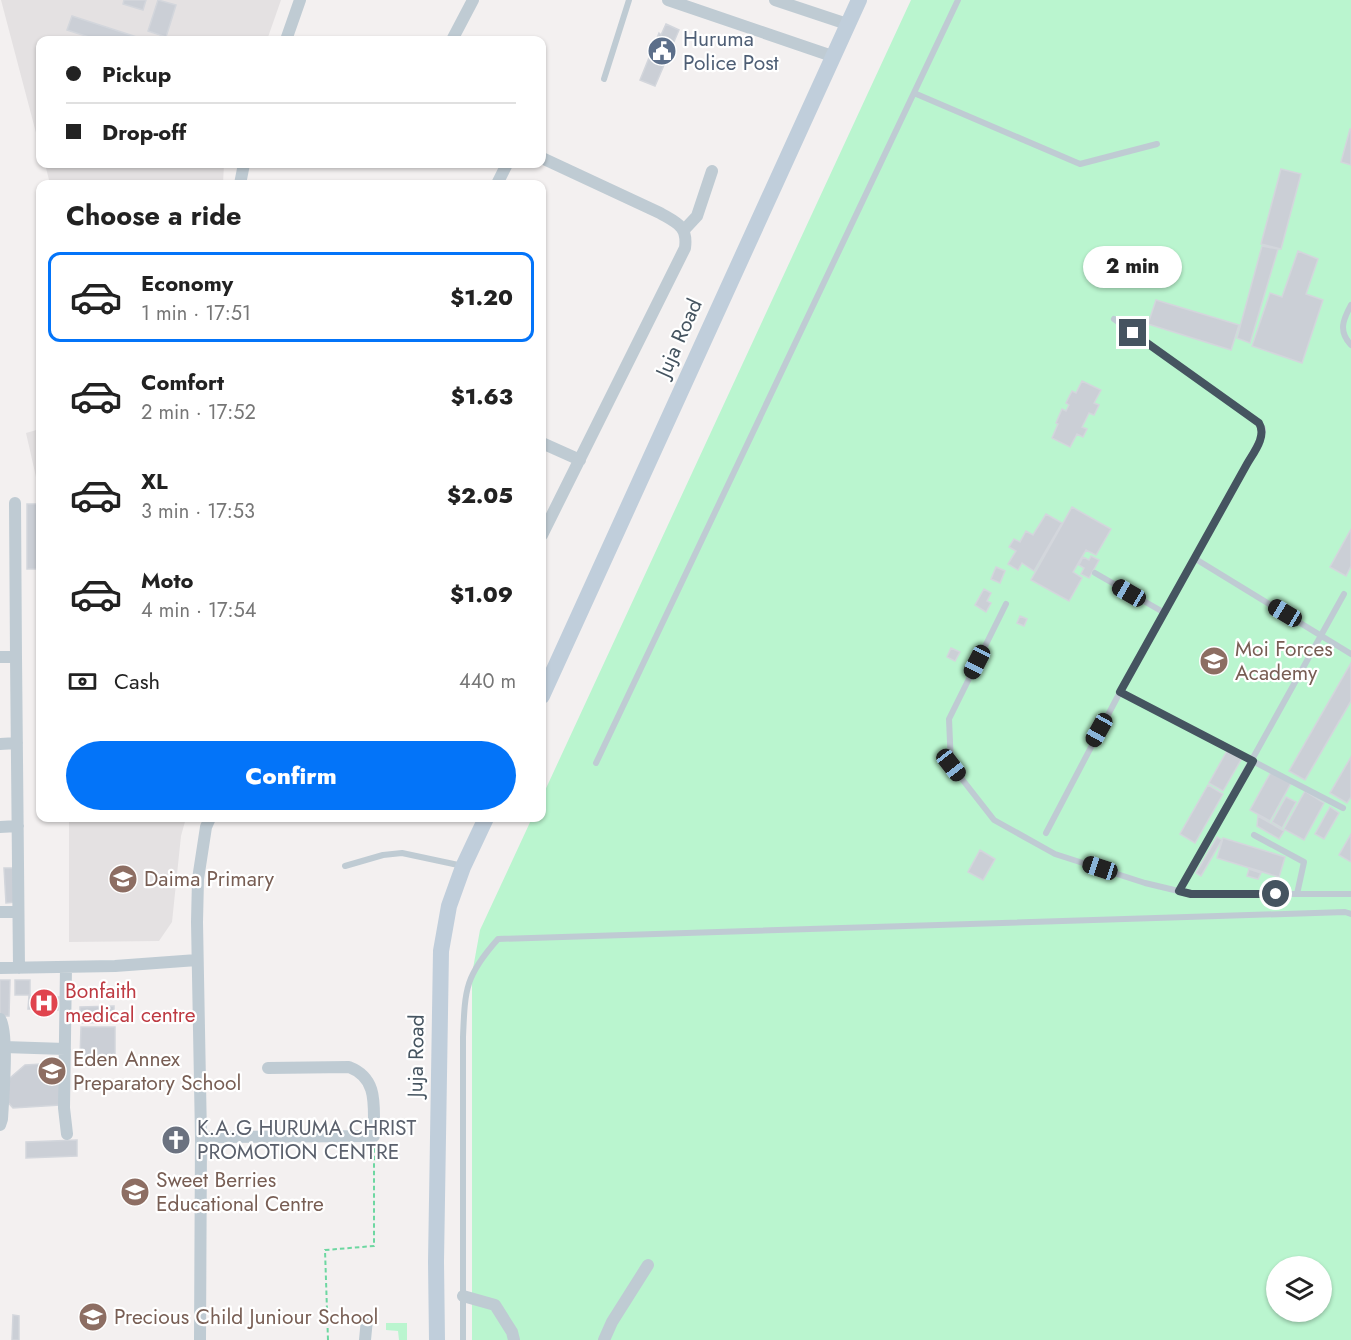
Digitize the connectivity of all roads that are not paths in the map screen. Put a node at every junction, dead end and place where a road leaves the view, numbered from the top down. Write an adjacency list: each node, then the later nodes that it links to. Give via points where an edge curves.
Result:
1 (300, 0): 9 (street)
2 (472, 0): 10 (street)
3 (629, 0): 12 (lane)
4 (668, 0): 11 (street)
5 (775, 0): 8 (street)
6 (859, 0): 8 (main road, Juja Road)
7 (958, 0): 13 (lane)
8 (848, 24): 11 (main road, Juja Road)
9 (287, 36)
10 (454, 36)
11 (832, 56): 34 (main road, Juja Road)
12 (604, 79)
13 (914, 93): 14 (lane, via 1080,164); 39 (lane)
14 (1157, 144)
15 (546, 160): 17 (street, via 660,213)
16 (711, 171): 17 (street, via 697,216)
17 (684, 230): 22 (street, via 685,248)
18 (1351, 305): 20 (lane, via 1343,326 1344,337)
19 (1114, 319): 25 (lane, via 1263,429)
20 (1351, 345)
21 (546, 445): 22 (street)
22 (580, 460): 24 (street)
23 (15, 503): 33 (street)
24 (546, 527)
25 (1194, 558): 29 (lane); 30 (lane)
26 (1095, 573): 29 (lane)
27 (1344, 594): 30 (lane)
28 (1006, 604): 49 (lane, via 949,719 951,765 994,820 1055,854)
29 (1164, 612): 35 (lane)
30 (1321, 636): 31 (lane); 38 (lane)
31 (1351, 654)
32 (0, 657): 33 (street)
33 (16, 657): 36 (street)
34 (546, 687)
35 (1120, 692): 38 (lane); 45 (lane)
36 (17, 743): 37 (street); 43 (street)
37 (0, 744)
38 (1253, 761): 40 (lane); 49 (lane)
39 (596, 763)
40 (1342, 808)
41 (208, 822): 55 (street, via 198,879)
42 (484, 822): 48 (main road, Juja Road)
43 (18, 826): 44 (street); 53 (street)
44 (0, 827)
45 (1046, 833)
46 (1254, 835): 50 (lane, via 1304,862)
47 (345, 866): 48 (lane, via 402,853)
48 (463, 867): 71 (main road, Juja Road, via 449,906 441,951)
49 (1179, 891): 50 (lane)
50 (1297, 894): 51 (lane)
51 (1351, 894)
52 (0, 912): 53 (street)
53 (17, 912): 58 (street)
54 (1351, 914): 67 (lane, via 498,939 479,960 465,996)
55 (197, 960): 56 (street); 65 (street)
56 (66, 967): 58 (street); 61 (street)
57 (0, 968): 58 (street)
58 (20, 968)
59 (0, 1019): 60 (street)
60 (4, 1047): 61 (street); 63 (street)
61 (65, 1049): 64 (street)
62 (268, 1068): 65 (street, via 349,1067 361,1071 372,1088 374,1136)
63 (0, 1125)
64 (67, 1134)
65 (201, 1137): 69 (street)
66 (648, 1265): 74 (street)
67 (463, 1296): 72 (lane); 73 (street, via 495,1305)
68 (367, 1319): 70 (street)
69 (200, 1340)
70 (365, 1340)
71 (436, 1340)
72 (463, 1340)
73 (514, 1340)
74 (604, 1340)

